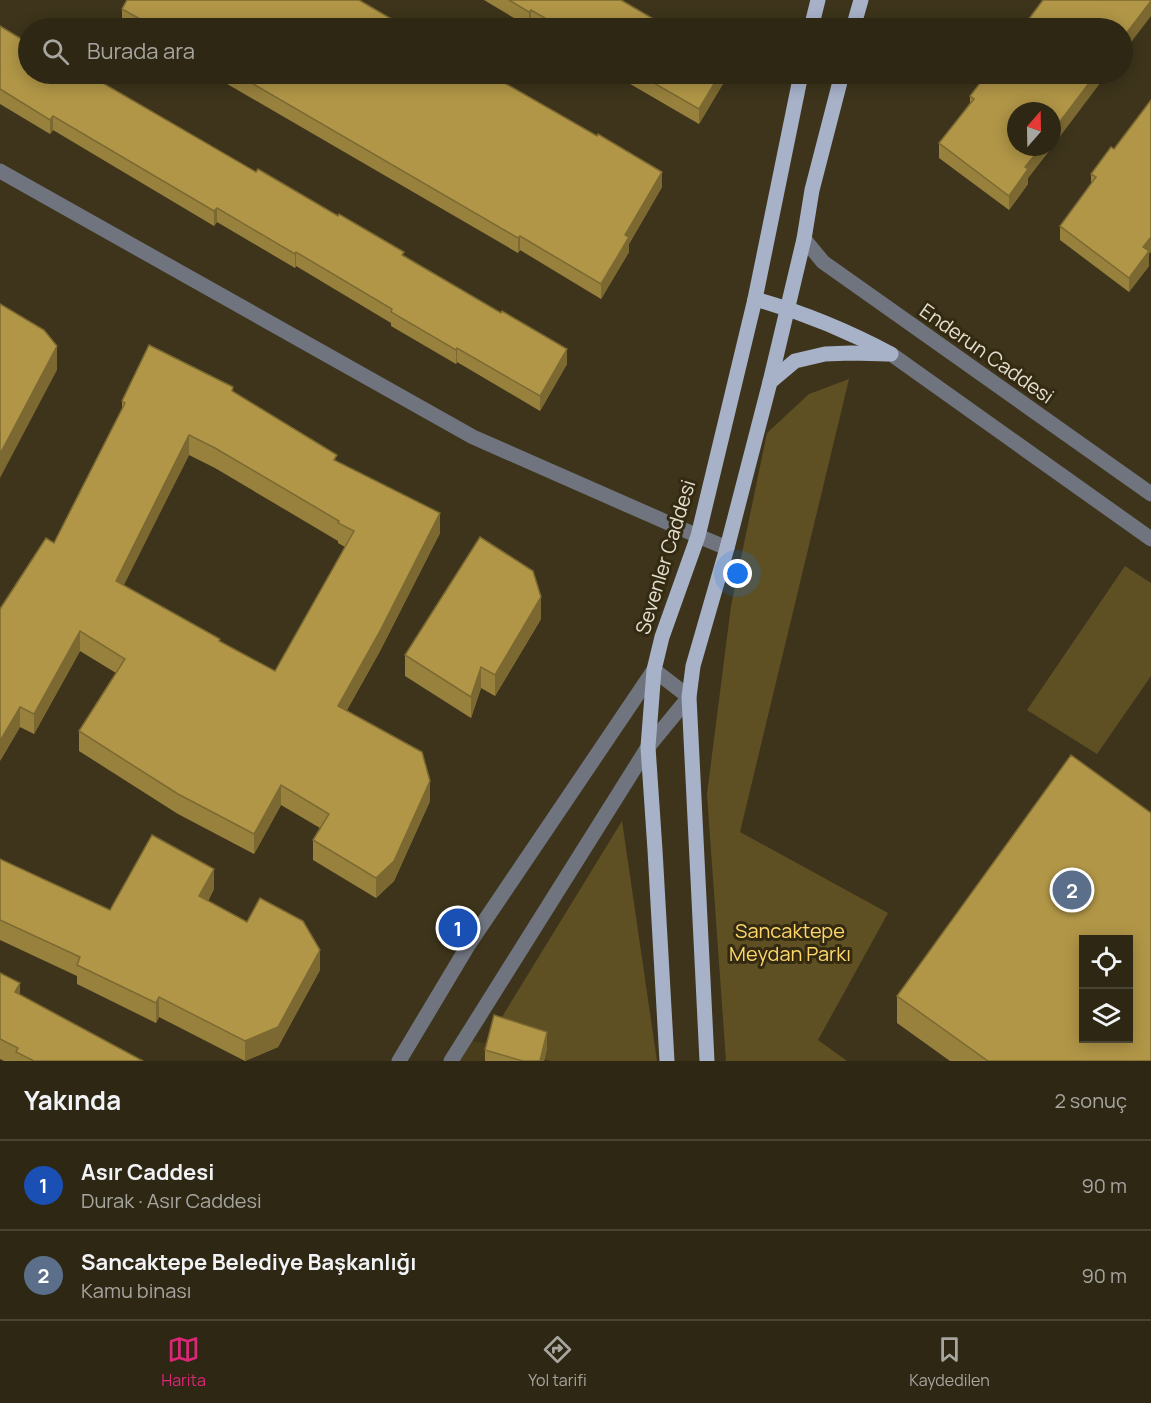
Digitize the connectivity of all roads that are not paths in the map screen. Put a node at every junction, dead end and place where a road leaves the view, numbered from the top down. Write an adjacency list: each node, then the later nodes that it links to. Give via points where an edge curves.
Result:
1 (818, 0): 3 (main road)
2 (861, 0): 4 (main road)
3 (814, 18)
4 (856, 18)
5 (799, 84): 9 (main road, Sevenler Caddesi)
6 (839, 84): 8 (main road, via 812,190)
7 (0, 171): 14 (street, via 473,437)
8 (804, 239): 10 (main road); 13 (street, Enderun Caddesi, via 823,262)
9 (755, 299): 10 (main road); 14 (main road, Sevenler Caddesi)
10 (788, 309): 11 (main road); 12 (main road)
11 (891, 354): 12 (main road, via 825,354 795,362); 15 (street)
12 (770, 382): 16 (main road)
13 (1151, 495)
14 (698, 536): 16 (street); 17 (main road, Sevenler Caddesi)
15 (1151, 539)
16 (727, 548): 18 (main road, via 693,666)
17 (654, 670): 18 (street); 19 (main road, Sevenler Caddesi); 20 (street, via 469,944)
18 (690, 697): 19 (street); 23 (main road)
19 (648, 747): 21 (street); 22 (main road, Sevenler Caddesi)
20 (399, 1061)
21 (451, 1061)
22 (667, 1061)
23 (707, 1061)

